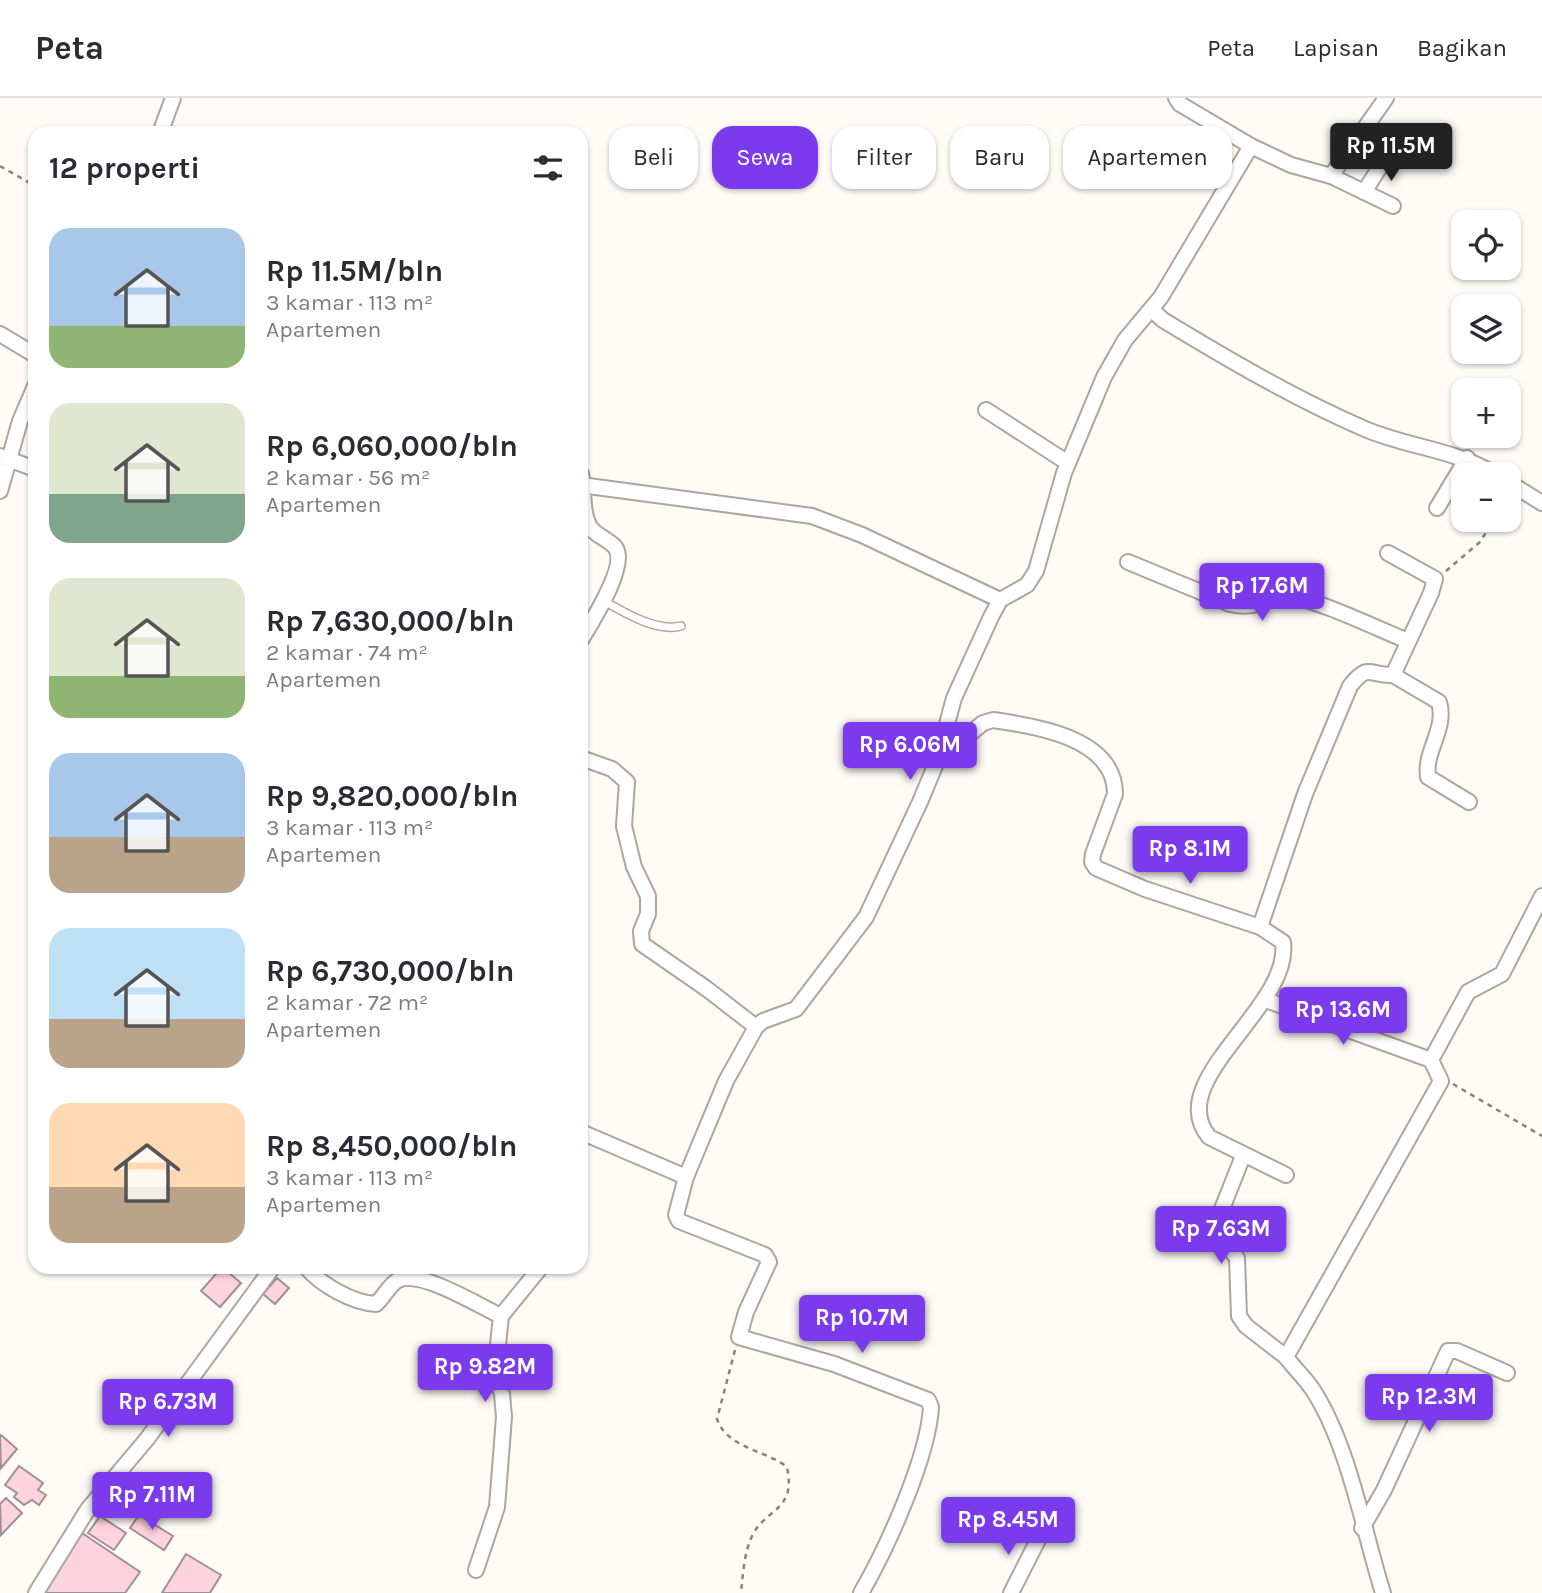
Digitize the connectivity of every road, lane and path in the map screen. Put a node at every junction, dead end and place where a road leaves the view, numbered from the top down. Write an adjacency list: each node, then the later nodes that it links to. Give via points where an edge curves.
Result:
1 (173, 98): 4 (street)
2 (1176, 98): 5 (street)
3 (1386, 98): 8 (street)
4 (163, 126)
5 (1251, 146): 8 (street, via 1291,165); 12 (street)
6 (1387, 156): 10 (street)
7 (0, 166): 9 (path)
8 (1331, 176): 10 (street)
9 (28, 182)
10 (1364, 192): 11 (street)
11 (1393, 205)
12 (1152, 310): 18 (street, via 1302,402 1402,442); 20 (street, via 1125,340 1104,377)
13 (0, 334): 14 (street)
14 (28, 351)
15 (28, 402): 17 (street)
16 (986, 410): 20 (street)
17 (4, 458): 21 (street); 24 (street)
18 (1467, 458): 19 (street); 26 (street)
19 (1474, 462)
20 (1068, 463): 32 (street, via 1036,571 1027,584)
21 (28, 467)
22 (588, 482): 32 (street, via 813,516)
23 (1521, 490): 25 (street)
24 (0, 491)
25 (1542, 503)
26 (1437, 508)
27 (588, 522): 33 (street, via 616,548 619,559)
28 (1485, 532): 31 (path, via 1472,551)
29 (1388, 553): 31 (street)
30 (1128, 562): 36 (street, via 1230,604 1247,608 1275,597 1295,598)
31 (1435, 579): 36 (street)
32 (1000, 600): 39 (street, via 954,698)
33 (603, 601): 34 (lane, via 656,625); 35 (street)
34 (681, 626)
35 (588, 628)
36 (1408, 641): 37 (street)
37 (1393, 674): 40 (street, via 1440,702 1441,727 1428,777); 42 (street, via 1370,670 1350,686 1305,794)
38 (588, 760): 44 (street, via 612,769 628,782 624,826 634,867 648,896 648,914 640,931 642,944)
39 (937, 761): 42 (street, via 993,720 1093,747 1115,784 1093,854 1096,869); 44 (street, via 866,917 796,1009)
40 (1469, 802)
41 (1542, 896): 45 (street, via 1502,974 1468,992)
42 (1260, 927): 43 (street, via 1283,943 1284,951)
43 (1266, 1000): 45 (street); 49 (street, via 1209,1074 1200,1093 1201,1127 1209,1137)
44 (756, 1027): 51 (street, via 726,1081)
45 (1431, 1060): 46 (street)
46 (1441, 1077): 48 (path); 57 (street)
47 (588, 1135): 51 (street)
48 (1542, 1136)
49 (1243, 1156): 50 (street); 57 (street, via 1220,1214 1219,1233 1237,1258 1239,1316)
50 (1286, 1175)
51 (686, 1177): 56 (street, via 678,1221 765,1255 769,1262)
52 (268, 1274): 62 (street, via 147,1439 88,1509)
53 (316, 1274): 55 (street, via 367,1304 376,1304 395,1281 424,1280)
54 (535, 1274): 55 (street)
55 (501, 1316): 61 (street, via 495,1373 504,1417 496,1507)
56 (739, 1337): 63 (path, via 717,1419 720,1428 730,1439 778,1460 787,1467 790,1479 780,1509 752,1535); 64 (street, via 834,1364 928,1400 931,1416 901,1509 883,1556)
57 (1286, 1357): 60 (street, via 1328,1419 1347,1466)
58 (1507, 1373): 60 (street, via 1448,1351)
59 (1024, 1515): 65 (street, via 1039,1523 1041,1534)
60 (1362, 1528): 66 (street)
61 (476, 1570)
62 (36, 1593)
63 (741, 1593)
64 (861, 1593)
65 (1011, 1593)
66 (1383, 1593)

